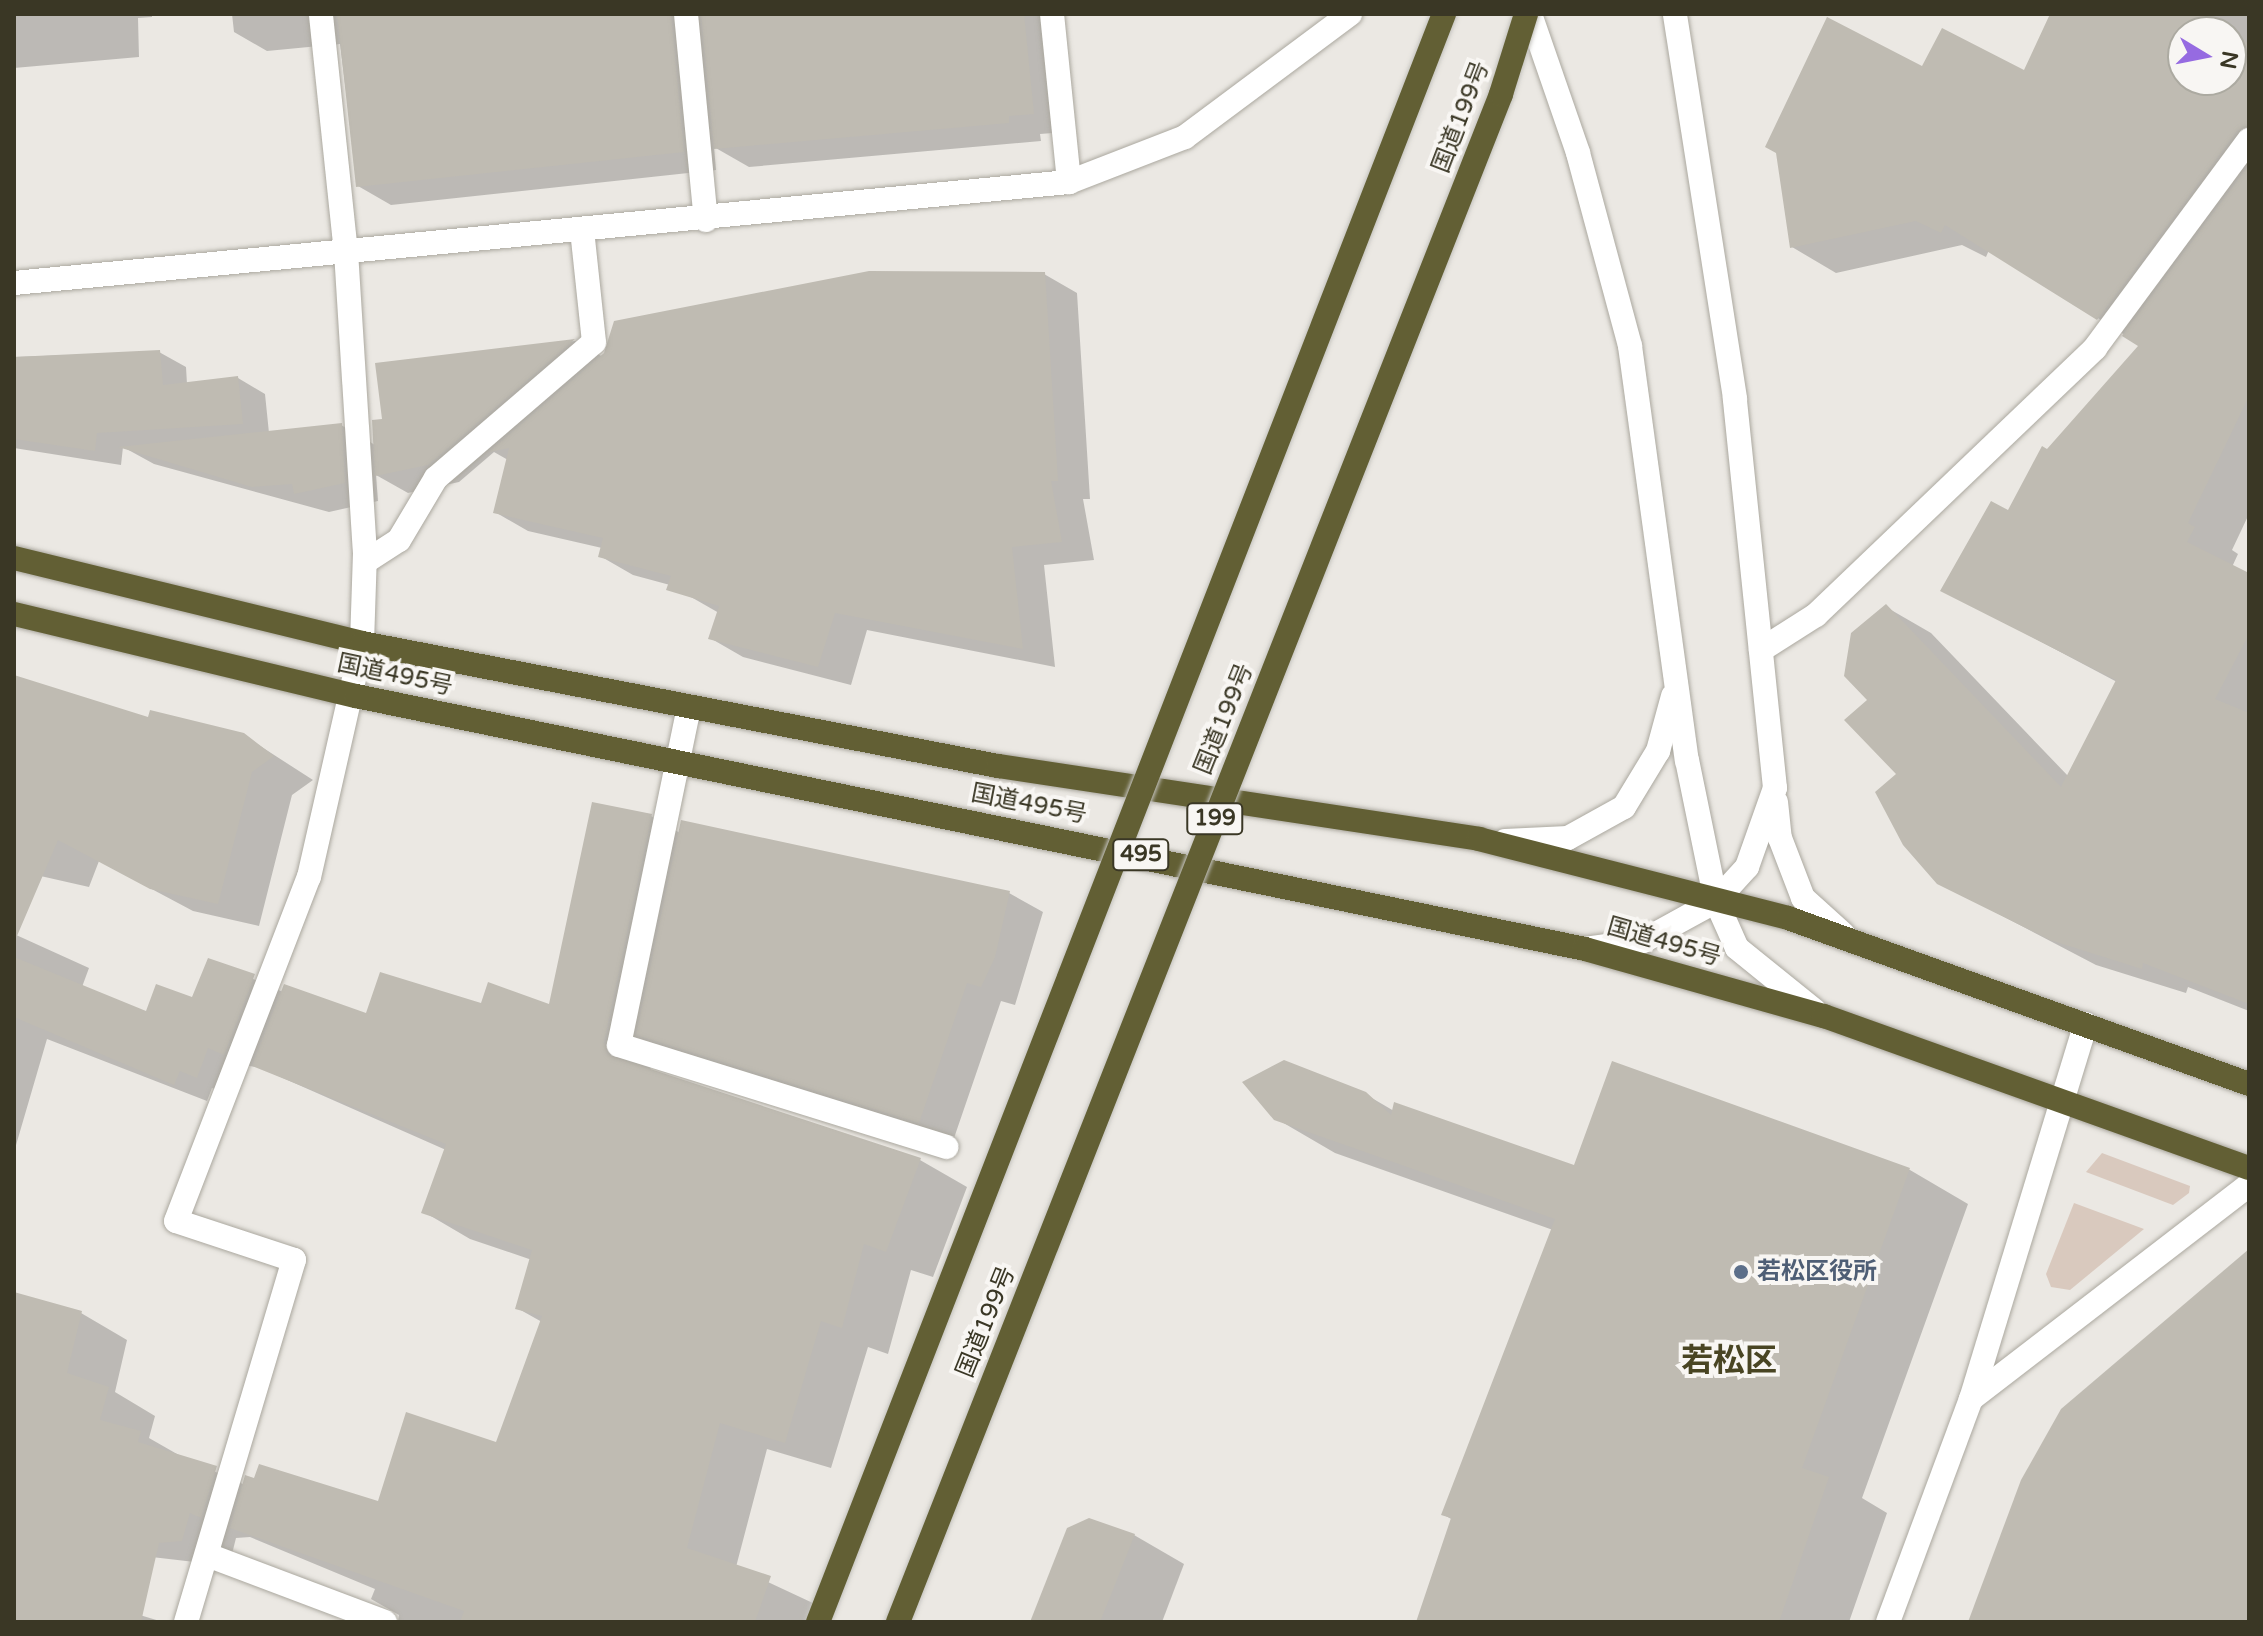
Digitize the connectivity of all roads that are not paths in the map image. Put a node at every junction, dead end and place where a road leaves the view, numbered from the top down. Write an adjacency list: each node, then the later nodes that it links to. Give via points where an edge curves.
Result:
1 (321, 14): 12 (street)
2 (686, 14): 10 (street)
3 (1052, 14): 9 (street)
4 (1350, 14): 9 (street, via 1185,137)
5 (1444, 14): 39 (highway, 国道199号, bridge)
6 (1528, 14): 19 (street, via 1578,153 1630,346); 40 (highway, 国道199号 / 199, bridge)
7 (1675, 14): 18 (street, via 1735,398)
8 (2249, 140): 18 (street, via 2095,348 1816,615)
9 (1069, 182): 10 (street)
10 (706, 220): 11 (street)
11 (582, 230): 12 (street); 15 (street, via 594,342 436,478 399,540)
12 (346, 253): 13 (street); 15 (street)
13 (14, 283)
14 (14, 558): 17 (highway, 国道495号)
15 (365, 562): 17 (street)
16 (14, 614): 20 (highway, 国道495号 / 495)
17 (362, 643): 20 (street); 21 (highway, 国道495号)
18 (1761, 650): 23 (street)
19 (1676, 679): 24 (street, via 1658,751 1624,807 1568,838); 25 (street)
20 (356, 696): 22 (highway, 国道495号 / 495); 36 (street, via 309,877 176,1221 294,1260)
21 (689, 707): 22 (street); 24 (highway, 国道495号, via 998,766)
22 (675, 761): 27 (highway, 国道495号 / 495); 32 (street, via 619,1045)
23 (1775, 788): 25 (street, via 1747,867); 26 (street, via 1780,838 1803,898)
24 (1479, 839): 25 (highway, 国道495号)
25 (1716, 901): 26 (highway, 国道495号); 27 (street, via 1643,941); 28 (street, via 1737,948)
26 (1853, 941): 29 (highway, 国道495号)
27 (1585, 949): 28 (highway, 国道495号 / 495)
28 (1824, 1016): 31 (highway, 国道495号 / 495)
29 (2086, 1024): 30 (highway, 国道495号); 31 (street)
30 (2249, 1084)
31 (2066, 1097): 33 (highway, 国道495号 / 495); 35 (street)
32 (947, 1147)
33 (2249, 1168)
34 (2249, 1185): 35 (street)
35 (1971, 1399): 41 (street)
36 (210, 1556): 37 (street); 38 (street)
37 (186, 1622)
38 (385, 1622)
39 (818, 1622)
40 (898, 1622)
41 (1888, 1622)

